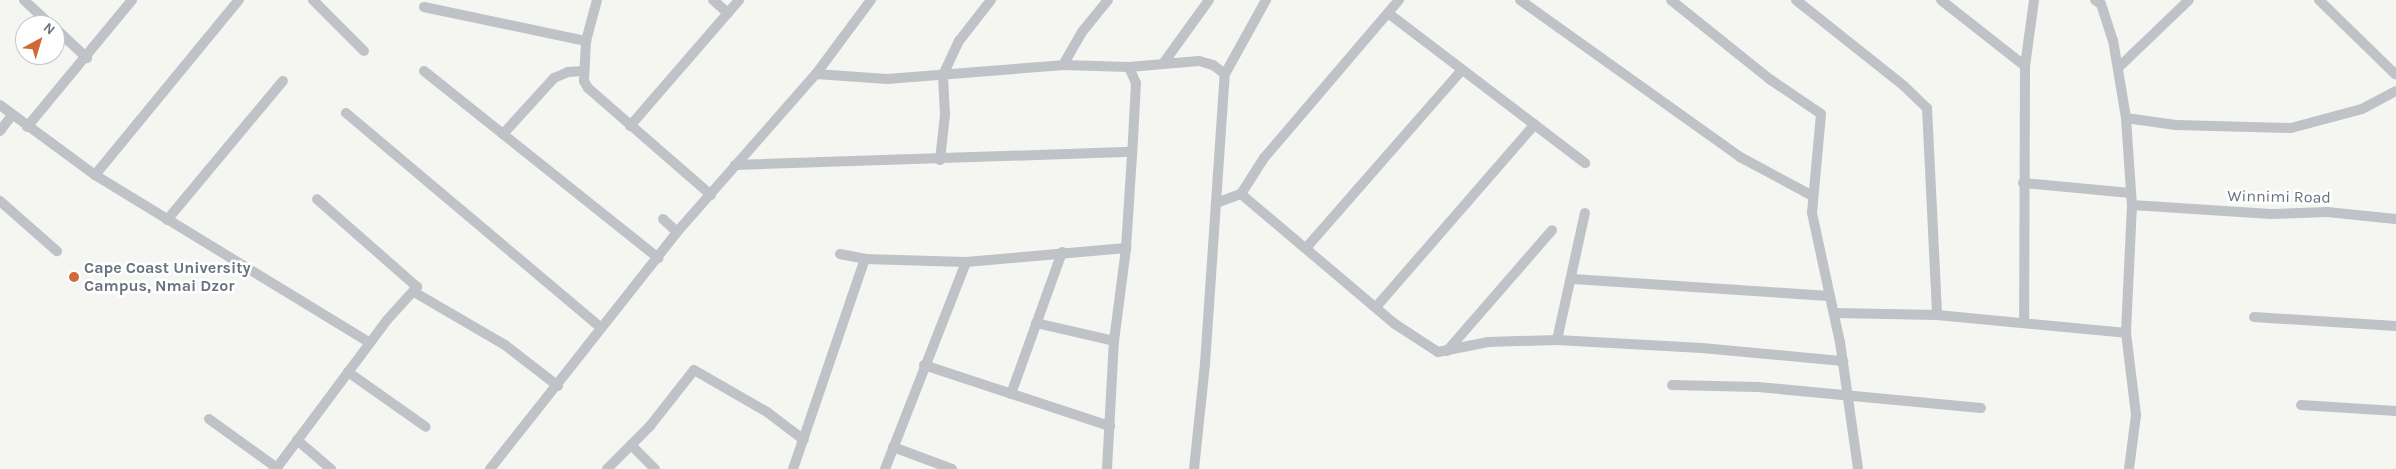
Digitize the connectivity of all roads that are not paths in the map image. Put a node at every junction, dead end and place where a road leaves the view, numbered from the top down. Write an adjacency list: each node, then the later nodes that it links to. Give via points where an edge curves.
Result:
1 (24, 0): 25 (street)
2 (132, 0): 29 (street)
3 (239, 0): 57 (street)
4 (313, 0): 28 (street)
5 (597, 0): 27 (street)
6 (713, 0): 24 (street)
7 (739, 0): 24 (street)
8 (871, 0): 38 (street)
9 (991, 0): 40 (street, via 959,41)
10 (1108, 0): 31 (street, via 1082,32)
11 (1209, 0): 30 (street)
12 (1266, 0): 39 (street)
13 (1399, 0): 23 (street)
14 (1520, 0): 62 (street, via 1740,157)
15 (1671, 0): 62 (street, via 1770,80 1821,114)
16 (1796, 0): 86 (street, via 1927,108)
17 (1941, 0): 32 (street)
18 (2034, 0): 32 (street)
19 (2190, 0): 34 (street)
20 (2319, 0): 41 (street)
21 (2100, 1): 34 (street)
22 (424, 7): 27 (street)
23 (1388, 13): 35 (street); 60 (street, via 1264,158)
24 (728, 14): 49 (street)
25 (40, 15)
26 (65, 37): 29 (street)
27 (586, 40): 37 (street)
28 (364, 51)
29 (87, 58): 50 (street)
30 (1164, 62): 33 (street); 39 (street, via 1199,61)
31 (1063, 65): 33 (street); 40 (street)
32 (2025, 66): 58 (street)
33 (1129, 67): 53 (street, via 1136,83)
34 (2118, 68): 47 (street)
35 (1462, 70): 48 (street); 74 (street)
36 (424, 71): 52 (street)
37 (584, 71): 49 (street, via 588,88); 52 (street, via 568,72 554,78)
38 (816, 74): 40 (street, via 887,79); 56 (street)
39 (1225, 74): 65 (street)
40 (943, 75): 54 (street, via 945,115)
41 (2396, 76)
42 (283, 81): 70 (street)
43 (2396, 91): 47 (street, via 2362,109 2291,128 2176,125)
44 (0, 105): 46 (street)
45 (346, 113): 91 (street)
46 (12, 115): 50 (street); 51 (street)
47 (2126, 118): 59 (street)
48 (1534, 124): 55 (street); 84 (street)
49 (630, 126): 61 (street)
50 (27, 127): 57 (street)
51 (0, 131)
52 (503, 134): 78 (street)
53 (1132, 152): 54 (street); 73 (street)
54 (940, 160): 56 (street)
55 (1585, 162)
56 (735, 165): 61 (street)
57 (95, 175): 70 (street)
58 (2023, 183): 59 (street); 88 (street)
59 (2131, 193): 66 (street)
60 (1240, 194): 65 (street); 74 (street)
61 (711, 195): 72 (street)
62 (1811, 195): 83 (street)
63 (317, 200): 82 (street, via 417,285)
64 (0, 201): 75 (street)
65 (1216, 203): 123 (street, via 1200,439)
66 (2132, 204): 69 (street, Winnimi Road, via 2271,214 2327,212); 92 (street)
67 (1585, 213): 81 (street)
68 (663, 218): 72 (street)
69 (2396, 219)
70 (167, 220): 95 (street)
71 (1552, 230): 96 (street)
72 (677, 232): 78 (street)
73 (1126, 248): 76 (street); 94 (street)
74 (1306, 248): 84 (street)
75 (57, 251)
76 (1062, 252): 80 (street); 89 (street)
77 (840, 254): 79 (street)
78 (658, 258): 91 (street)
79 (865, 259): 80 (street); 111 (street)
80 (966, 262): 98 (street)
81 (1573, 279): 83 (street); 93 (street)
82 (414, 292): 95 (street); 101 (street, via 505,345)
83 (1829, 296): 85 (street)
84 (1376, 307): 96 (street, via 1434,350)
85 (1835, 313): 86 (street); 97 (street)
86 (1937, 315): 88 (street)
87 (2254, 317): 90 (street)
88 (2024, 322): 92 (street)
89 (1036, 323): 94 (street); 102 (street)
90 (2396, 326)
91 (600, 328): 101 (street)
92 (2126, 333): 125 (street, via 2136,415)
93 (1556, 340): 96 (street, via 1488,342); 97 (street, via 1702,348)
94 (1114, 341): 108 (street)
95 (370, 343): 99 (street)
96 (1447, 351)
97 (1843, 361): 103 (street)
98 (924, 365): 102 (street); 113 (street)
99 (348, 372): 109 (street); 110 (street)
100 (1672, 385): 103 (street)
101 (558, 386): 116 (street)
102 (1011, 394): 108 (street)
103 (1849, 394): 105 (street); 124 (street)
104 (2301, 405): 106 (street)
105 (1981, 408)
106 (2396, 411)
107 (209, 420): 114 (street)
108 (1110, 426): 122 (street)
109 (426, 427)
110 (297, 440): 114 (street); 115 (street)
111 (804, 440): 112 (street, via 766,412 694,370); 119 (street)
112 (631, 445): 117 (street); 118 (street)
113 (893, 447): 120 (street); 121 (street)
114 (276, 468)
115 (331, 469)
116 (490, 469)
117 (607, 469)
118 (655, 469)
119 (794, 469)
120 (885, 469)
121 (952, 469)
122 (1107, 469)
123 (1194, 469)
124 (1858, 469)
125 (2129, 469)

